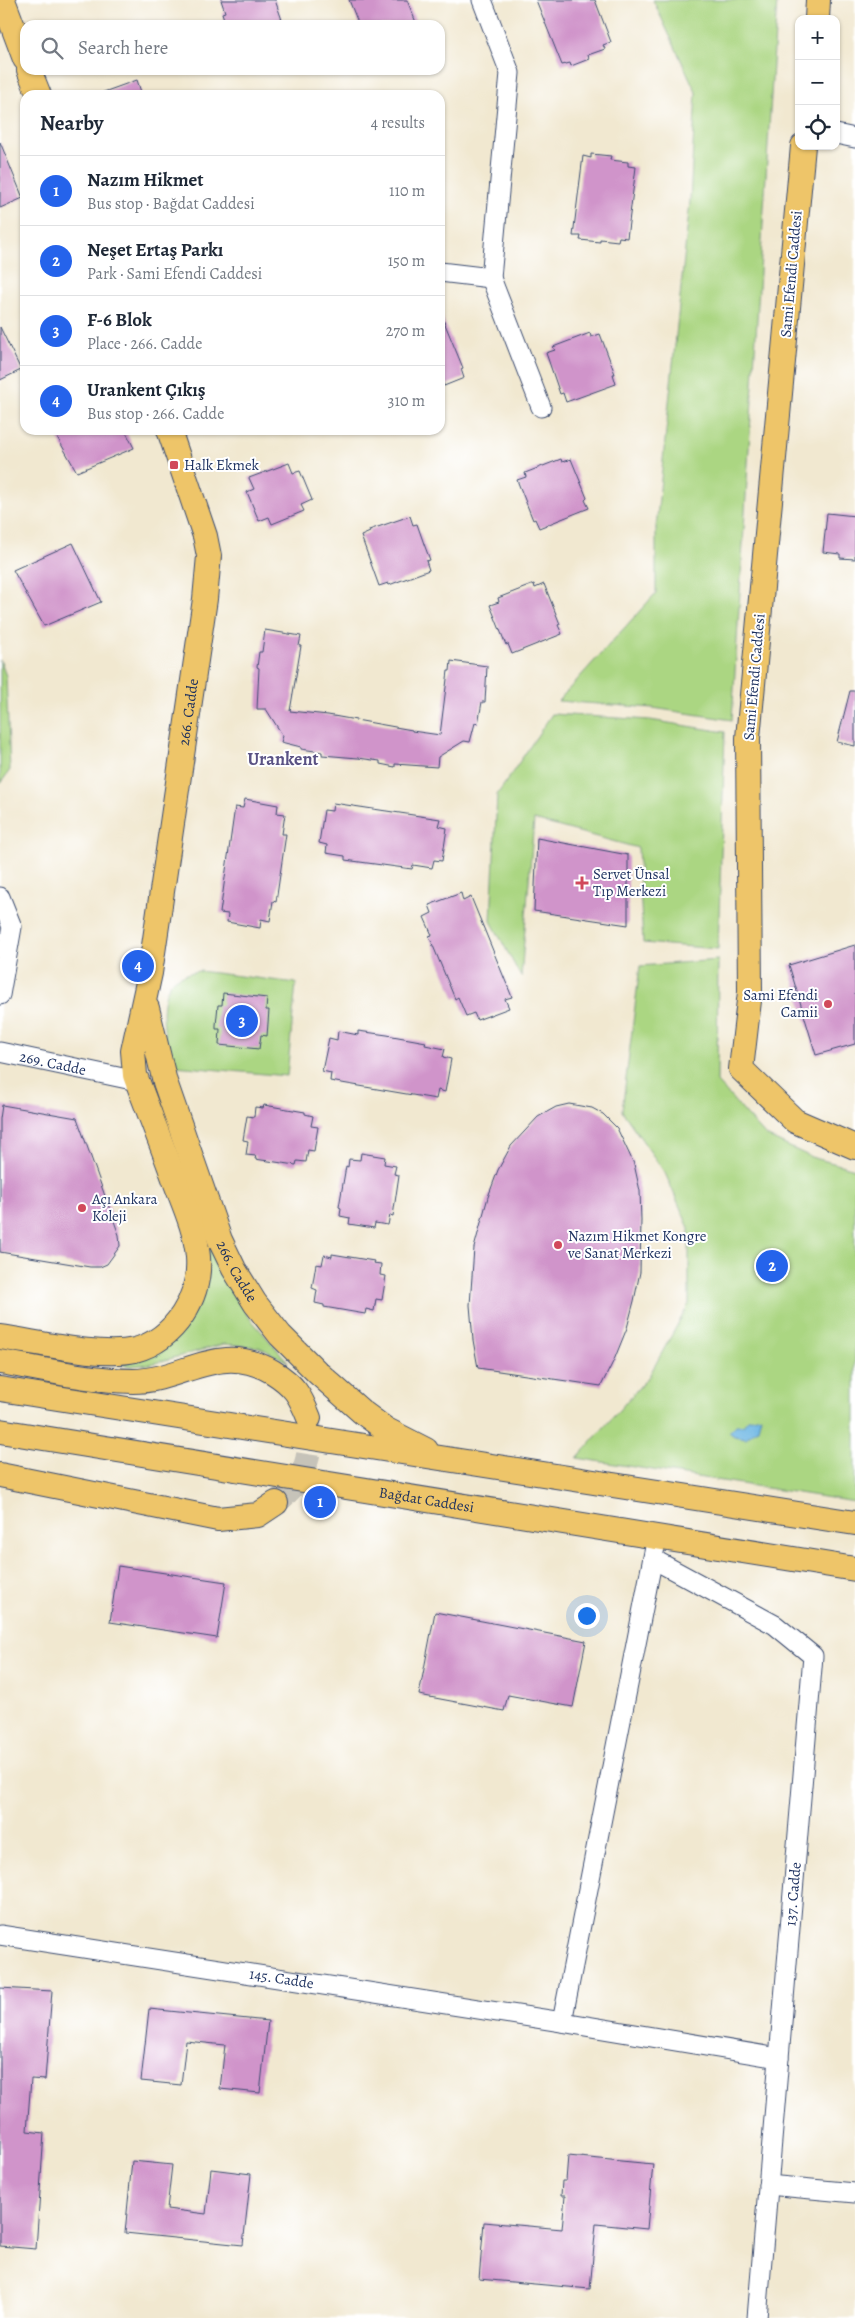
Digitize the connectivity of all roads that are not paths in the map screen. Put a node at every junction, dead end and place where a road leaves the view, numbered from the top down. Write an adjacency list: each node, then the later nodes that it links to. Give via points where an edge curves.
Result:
1 (3, 0): 5 (main road)
2 (482, 0): 12 (street, via 510,73)
3 (818, 0): 4 (main road)
4 (817, 15)
5 (20, 46)
6 (31, 75): 7 (main road)
7 (37, 90)
8 (840, 135): 9 (street)
9 (855, 138)
10 (803, 150): 21 (main road, Sami Efendi Caddesi, via 748,738 750,992 741,1069 795,1121)
11 (445, 273): 12 (street)
12 (491, 278): 13 (street)
13 (541, 407)
14 (171, 435): 17 (main road, 266. Cadde, via 209,556 204,609)
15 (0, 897): 16 (street, via 12,927)
16 (0, 995)
17 (146, 999): 19 (main road, 266. Cadde); 20 (main road, 266. Cadde)
18 (0, 1052): 20 (street, 269. Cadde, via 106,1073)
19 (160, 1064): 20 (main road, via 159,1079 153,1082); 27 (main road, 266. Cadde, via 220,1240 255,1303 280,1335 362,1412 385,1429)
20 (135, 1070): 22 (main road, 266. Cadde, via 194,1236 198,1257 192,1299 179,1320 155,1340 136,1349 94,1351)
21 (855, 1147)
22 (0, 1337)
23 (0, 1362): 25 (main road, via 135,1381 219,1359 240,1360 256,1363 288,1381 301,1396)
24 (0, 1389): 27 (main road)
25 (309, 1418)
26 (0, 1430): 31 (main road, Bağdat Caddesi)
27 (446, 1460): 30 (main road)
28 (0, 1475): 29 (main road, via 218,1519 258,1515)
29 (276, 1503)
30 (855, 1523)
31 (655, 1548): 32 (main road, Bağdat Caddesi); 34 (street); 35 (street, 137. Cadde, via 775,1625 813,1656)
32 (855, 1569)
33 (0, 1935): 34 (street, 145. Cadde)
34 (562, 2022): 35 (street, 145. Cadde)
35 (779, 2058): 36 (street, 137. Cadde)
36 (768, 2185): 37 (street); 38 (street, 137. Cadde)
37 (855, 2193)
38 (757, 2318)

